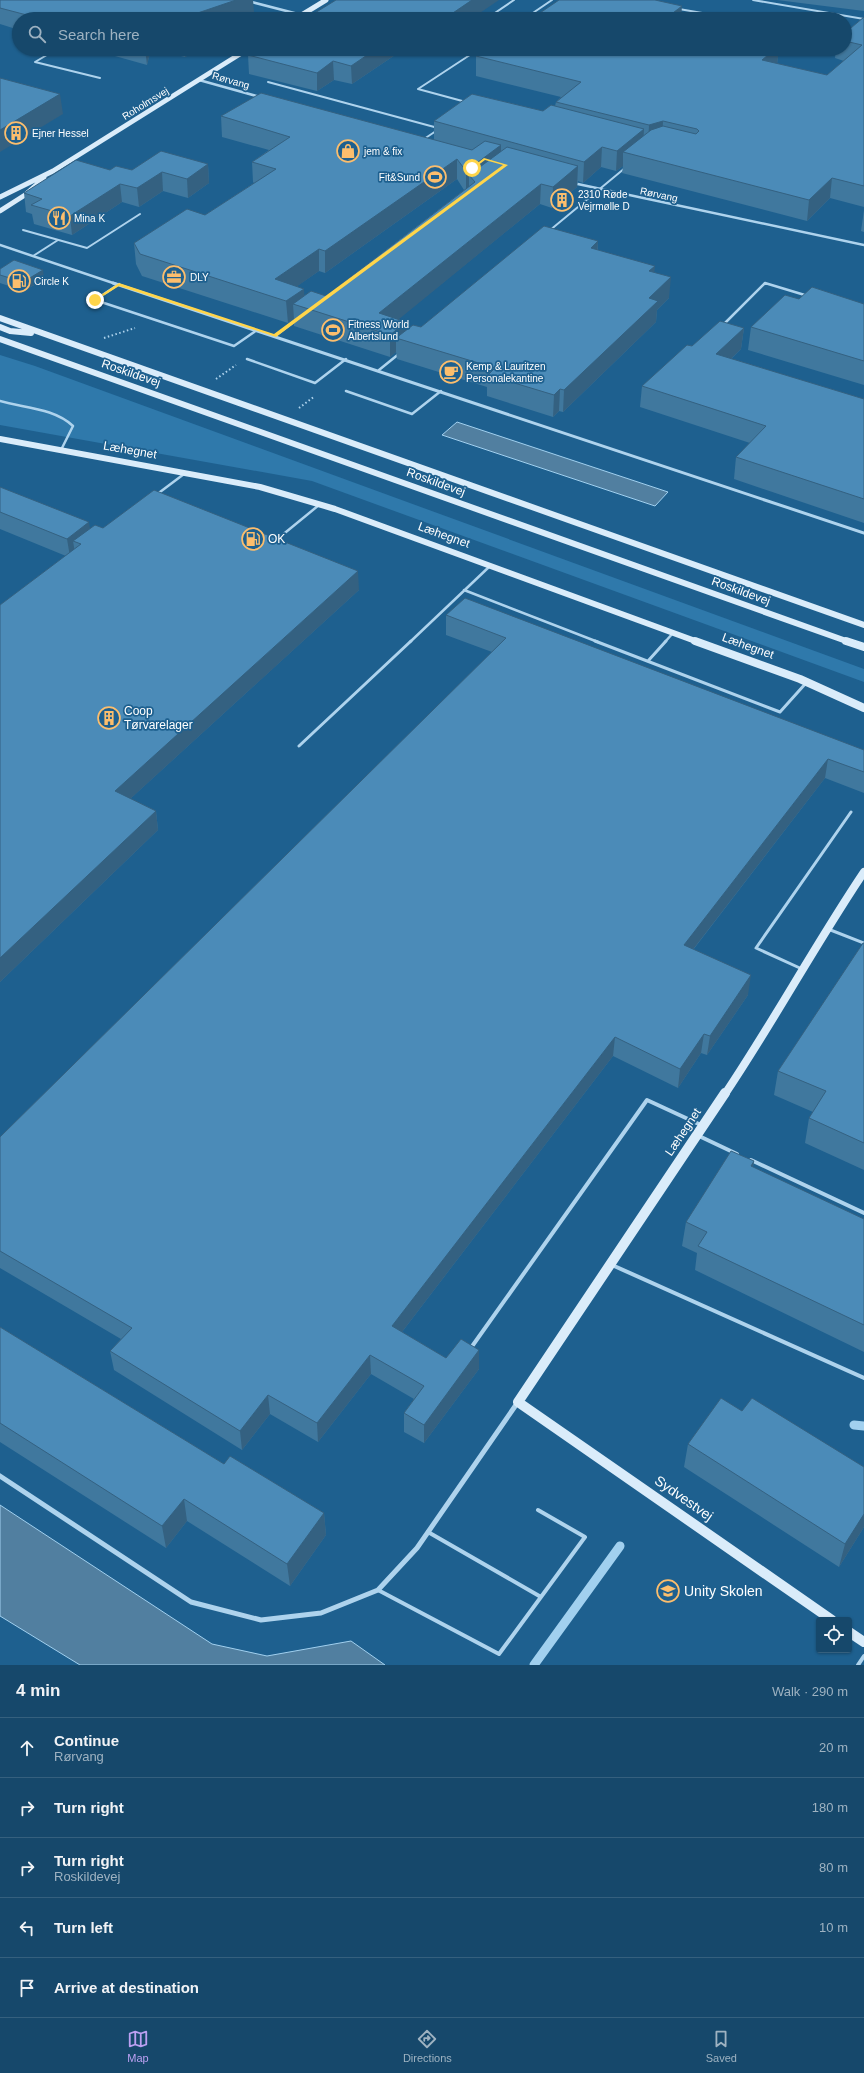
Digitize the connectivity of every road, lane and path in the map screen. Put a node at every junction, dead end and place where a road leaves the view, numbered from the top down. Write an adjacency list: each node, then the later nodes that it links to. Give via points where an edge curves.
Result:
1 (244, 0): 7 (street)
2 (326, 0): 8 (street)
3 (514, 0): 9 (lane)
4 (552, 0): 10 (lane)
5 (753, 0): 12 (lane)
6 (677, 8): 11 (lane)
7 (290, 12)
8 (307, 12)
9 (496, 12)
10 (534, 12)
11 (699, 12)
12 (823, 12)
13 (852, 17): 14 (lane)
14 (864, 19)
15 (45, 56): 18 (lane, via 35,62)
16 (237, 56): 19 (street, Roholmsvej)
17 (468, 56): 22 (lane, via 418,89)
18 (100, 78)
19 (199, 80): 21 (street, Rørvang); 26 (street, Roholmsvej)
20 (268, 82): 23 (lane, via 440,128)
21 (262, 97)
22 (470, 103)
23 (421, 141): 24 (street)
24 (428, 143)
25 (627, 167): 28 (lane)
26 (52, 171): 29 (street, Roholmsvej); 30 (street, Roholmsvej, via 25,195)
27 (570, 182): 28 (street, Rørvang)
28 (599, 190): 33 (lane); 36 (street, Rørvang)
29 (0, 197)
30 (0, 212)
31 (140, 214): 34 (lane, via 86,248)
32 (23, 230): 34 (lane)
33 (548, 232)
34 (58, 240): 37 (lane)
35 (0, 245): 37 (street)
36 (864, 245)
37 (33, 256): 38 (street)
38 (119, 284): 42 (lane, via 95,300); 45 (street)
39 (811, 297): 44 (lane, via 765,283)
40 (300, 317): 47 (lane)
41 (0, 318): 46 (street, Roskildevej)
42 (156, 320): 45 (lane, via 234,346); 49 (path)
43 (0, 327): 46 (street, via 10,331)
44 (720, 328)
45 (257, 330): 47 (street)
46 (46, 335): 49 (street, Roskildevej)
47 (274, 336): 52 (street)
48 (0, 339): 71 (street, Roskildevej)
49 (79, 347): 55 (street, Roskildevej)
50 (401, 352): 53 (lane)
51 (247, 359): 54 (lane); 55 (path)
52 (346, 359): 53 (street); 54 (lane)
53 (379, 370): 56 (street)
54 (315, 383): 59 (path, via 315,396)
55 (201, 390): 59 (street, Roskildevej)
56 (441, 390): 57 (lane, via 412,414); 65 (street)
57 (346, 391)
58 (0, 401): 61 (lane, via 68,419 73,426)
59 (284, 420): 69 (street, Roskildevej)
60 (0, 439): 61 (street, Læhegnet)
61 (62, 450): 62 (street, Læhegnet)
62 (185, 473): 63 (lane); 64 (street, Læhegnet, via 260,487)
63 (150, 500)
64 (320, 504): 66 (lane); 67 (street, Læhegnet)
65 (864, 533)
66 (274, 542)
67 (490, 566): 68 (lane); 70 (street, Læhegnet)
68 (464, 590): 72 (lane); 75 (lane)
69 (864, 625)
70 (673, 633): 72 (lane); 73 (street, Læhegnet)
71 (864, 647)
72 (648, 662): 73 (lane, via 780,712)
73 (807, 682): 74 (street, Læhegnet)
74 (864, 708)
75 (299, 746)
76 (851, 812): 80 (lane, via 756,948)
77 (864, 872): 78 (street, Læhegnet)
78 (826, 928): 79 (lane); 80 (street, Læhegnet)
79 (864, 944)
80 (802, 969): 81 (street, Læhegnet, via 765,1034)
81 (703, 1126): 82 (street, Læhegnet); 87 (lane, via 647,1100)
82 (697, 1135): 83 (lane); 86 (street, Læhegnet)
83 (739, 1154)
84 (746, 1158): 85 (lane)
85 (864, 1213)
86 (610, 1264): 88 (lane); 89 (street, Læhegnet)
87 (474, 1345)
88 (864, 1378)
89 (518, 1402): 92 (street); 95 (street, Sydvestvej)
90 (0, 1476): 93 (street, via 191,1602 261,1620 321,1613)
91 (538, 1510): 94 (lane, via 585,1536)
92 (428, 1532): 93 (street, via 417,1548); 94 (lane)
93 (378, 1590): 94 (lane, via 499,1654)
94 (541, 1597)
95 (828, 1617)
96 (852, 1634): 97 (street)
97 (864, 1642)
98 (864, 1656): 99 (lane)
99 (858, 1665)

